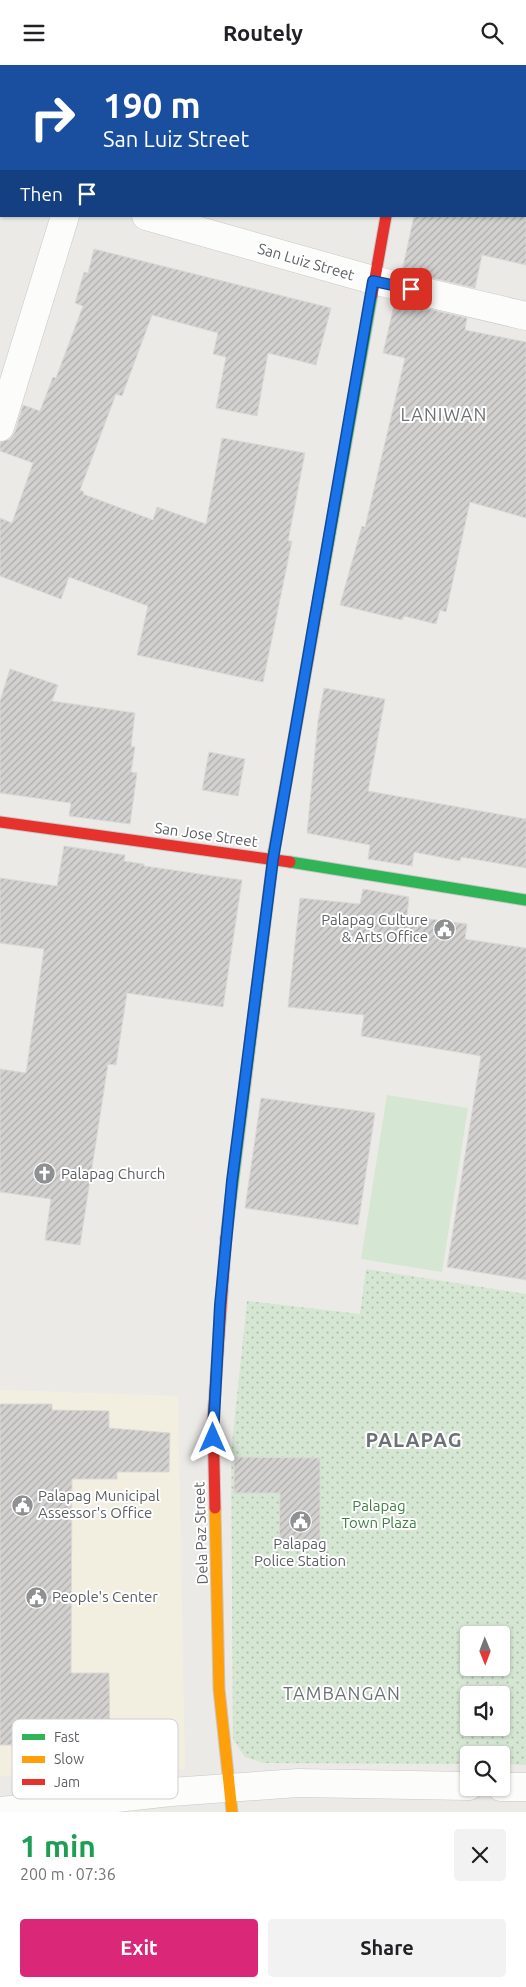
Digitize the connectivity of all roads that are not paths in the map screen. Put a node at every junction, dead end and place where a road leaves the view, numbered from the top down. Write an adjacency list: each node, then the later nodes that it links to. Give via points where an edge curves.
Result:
1 (65, 217): 6 (street)
2 (149, 217): 4 (street, San Luiz Street)
3 (386, 217): 4 (main road, Dela Paz Street)
4 (373, 281): 5 (street, San Luiz Street); 8 (main road, Dela Paz Street)
5 (526, 316)
6 (0, 427)
7 (0, 822): 8 (main road, San Jose Street)
8 (273, 859): 9 (main road, San Jose Street); 15 (main road, Dela Paz Street, via 232,1181 213,1419 219,1689)
9 (526, 900)
10 (460, 1786): 15 (street, via 298,1783)
11 (510, 1787): 12 (street)
12 (526, 1787)
13 (178, 1793): 15 (street)
14 (108, 1799): 16 (street)
15 (231, 1801)
16 (0, 1811)

